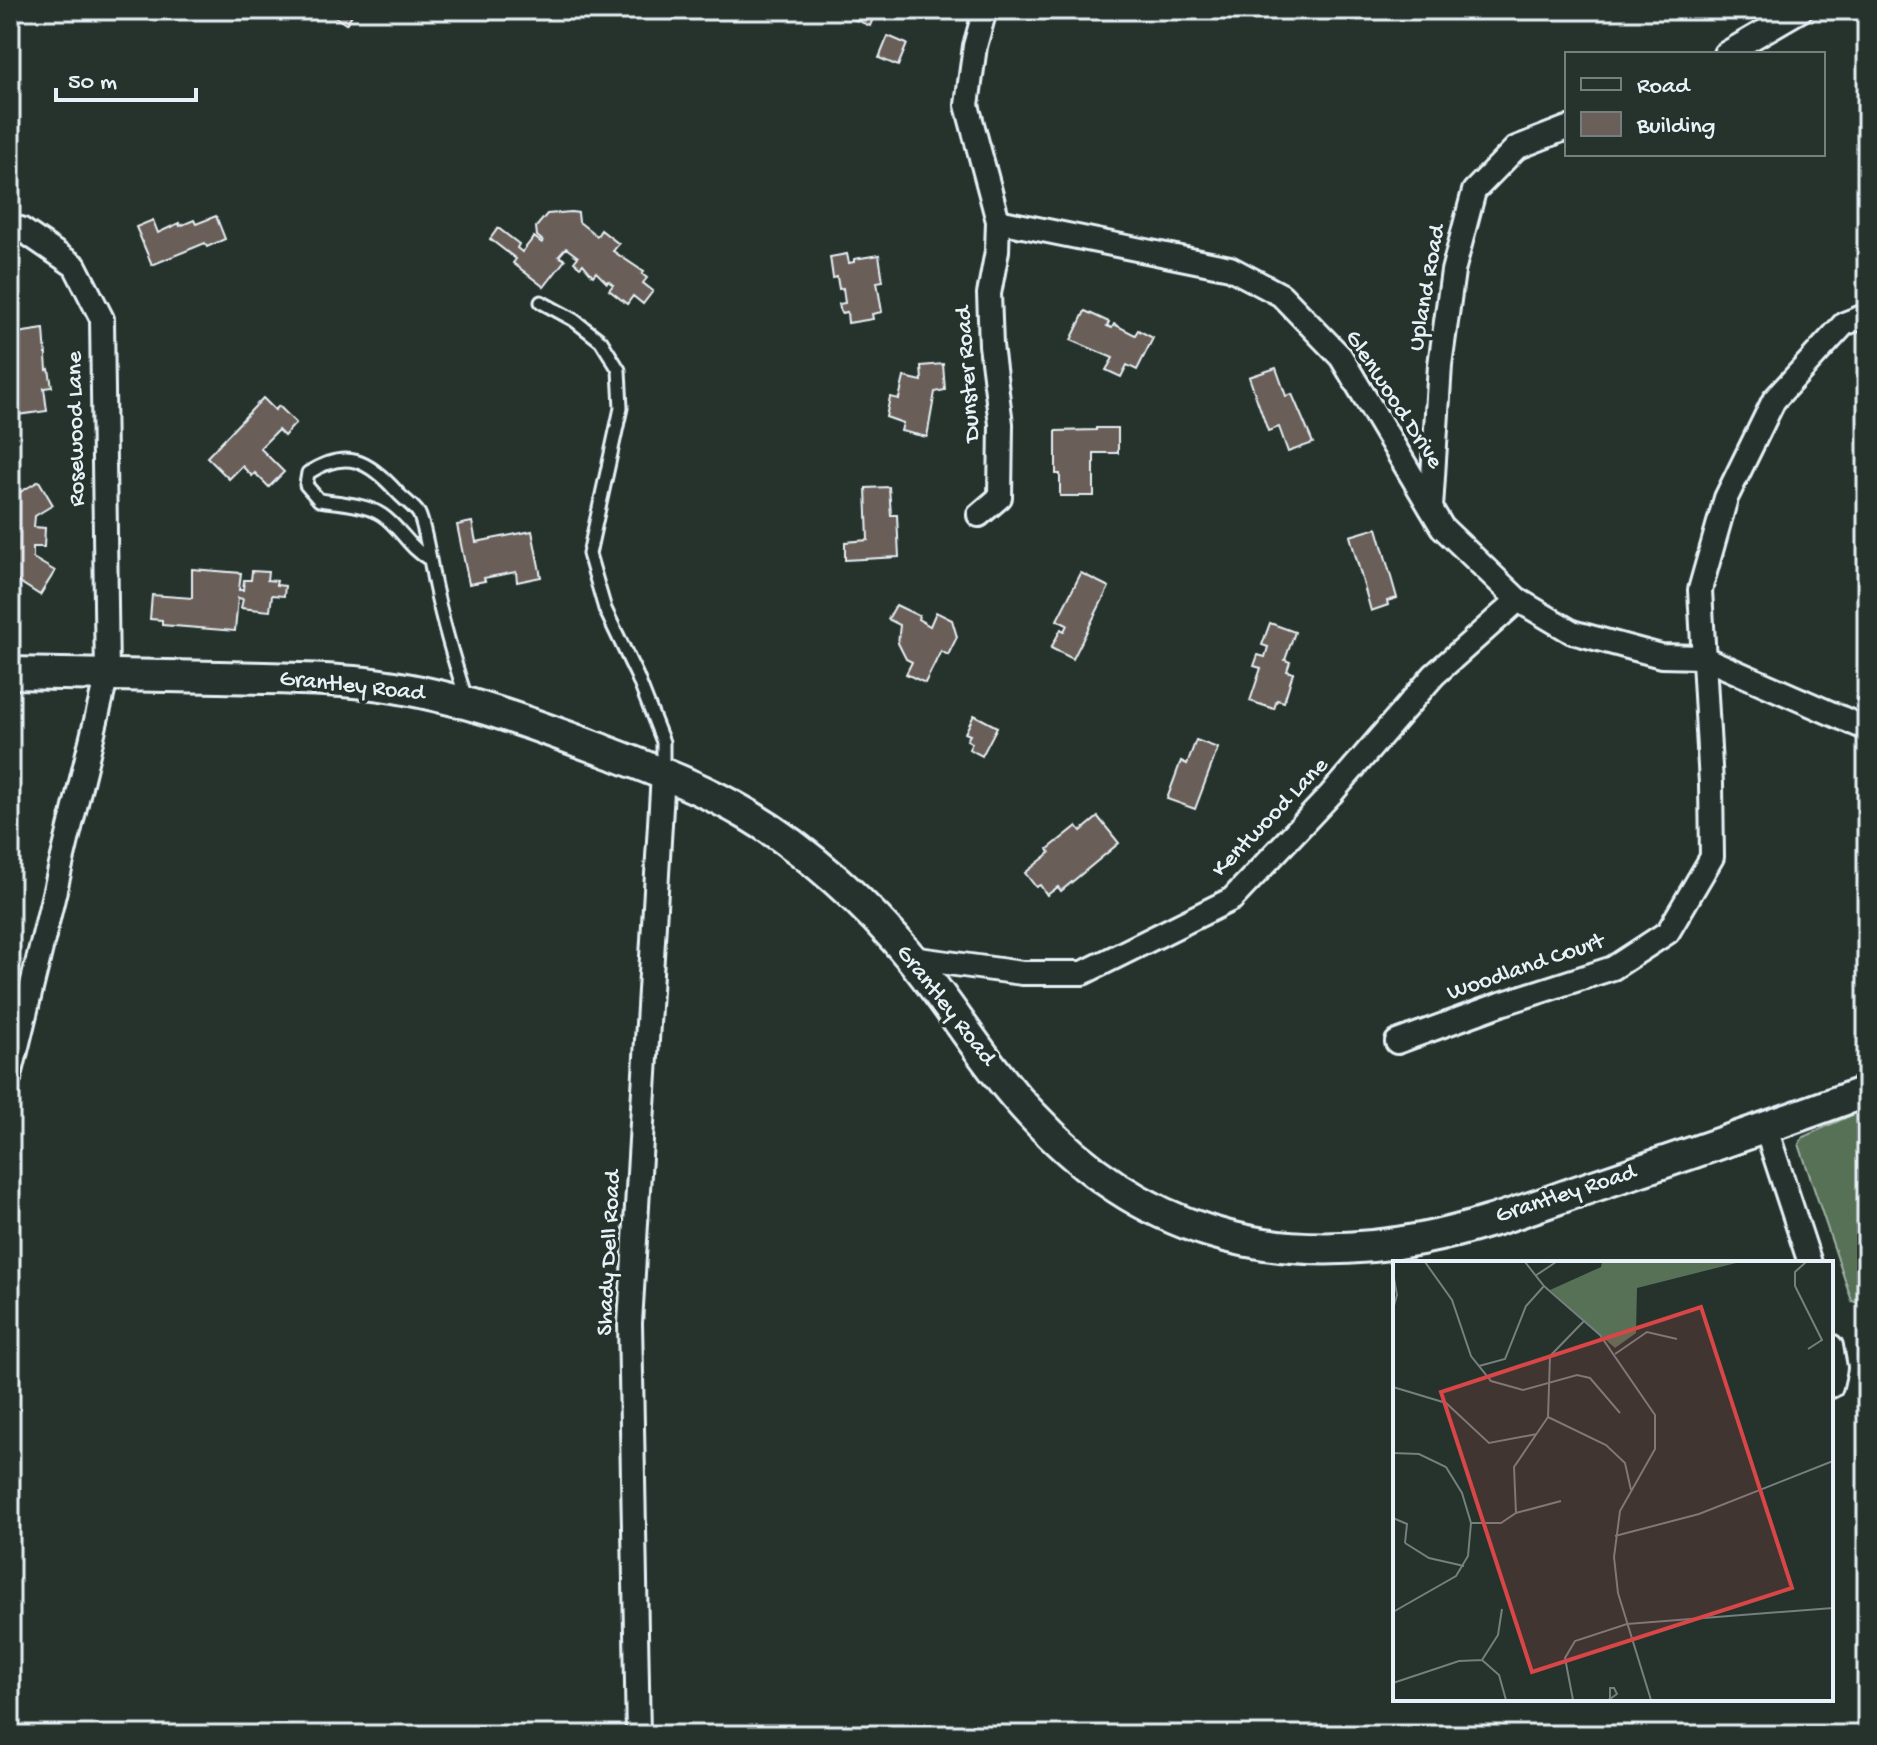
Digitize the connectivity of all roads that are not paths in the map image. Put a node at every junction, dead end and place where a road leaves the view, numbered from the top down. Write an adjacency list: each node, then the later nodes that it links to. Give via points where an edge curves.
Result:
1 (985, 10): 5 (street, via 967,105)
2 (1801, 10): 3 (street)
3 (1728, 52)
4 (1565, 129): 9 (street, Upland Road, via 1516,148 1474,191 1453,271 1440,365)
5 (998, 221): 9 (street, Glenwood Drive, via 1230,268 1281,295 1341,357); 10 (street, Dunster Road, via 989,294 1001,424 1000,497)
6 (10, 227): 15 (street, Rosewood Lane, via 75,266 102,319)
7 (541, 302): 18 (lane, via 601,341 619,370 621,408 589,554 605,609 663,742)
8 (1867, 315): 13 (street, Woodland Court, via 1844,324 1774,400 1726,498 1700,590)
9 (1431, 509): 12 (street, Glenwood Drive, via 1442,527)
10 (979, 515)
11 (429, 559): 11 (lane, via 418,513 377,470 357,460 324,463 308,473 306,485 319,500 381,514); 16 (lane)
12 (1518, 600): 13 (street, Glenwood Drive, via 1572,632 1661,656); 19 (street, Kentwood Lane, via 1434,675 1232,899 1083,973 1022,973)
13 (1702, 657): 17 (street, Glenwood Drive); 20 (street, Woodland Court, via 1712,857 1668,932 1613,968)
14 (10, 673): 15 (street, Grantley Road)
15 (107, 675): 16 (street, Grantley Road, via 312,679); 21 (street, Rosewood Lane)
16 (468, 703): 18 (street, Grantley Road)
17 (1867, 729)
18 (663, 774): 19 (street, Grantley Road, via 750,816 803,852); 27 (street, Shady Dell Road, via 630,1323)
19 (911, 958): 23 (street, Grantley Road, via 980,1053 1032,1116 1073,1155 1139,1203 1222,1236 1315,1250 1427,1238)
20 (1397, 1042)
21 (10, 1076)
22 (1864, 1097): 23 (street, Grantley Road)
23 (1766, 1129): 24 (street)
24 (1809, 1261)
25 (1833, 1357): 26 (street)
26 (1833, 1377)
27 (638, 1735)

